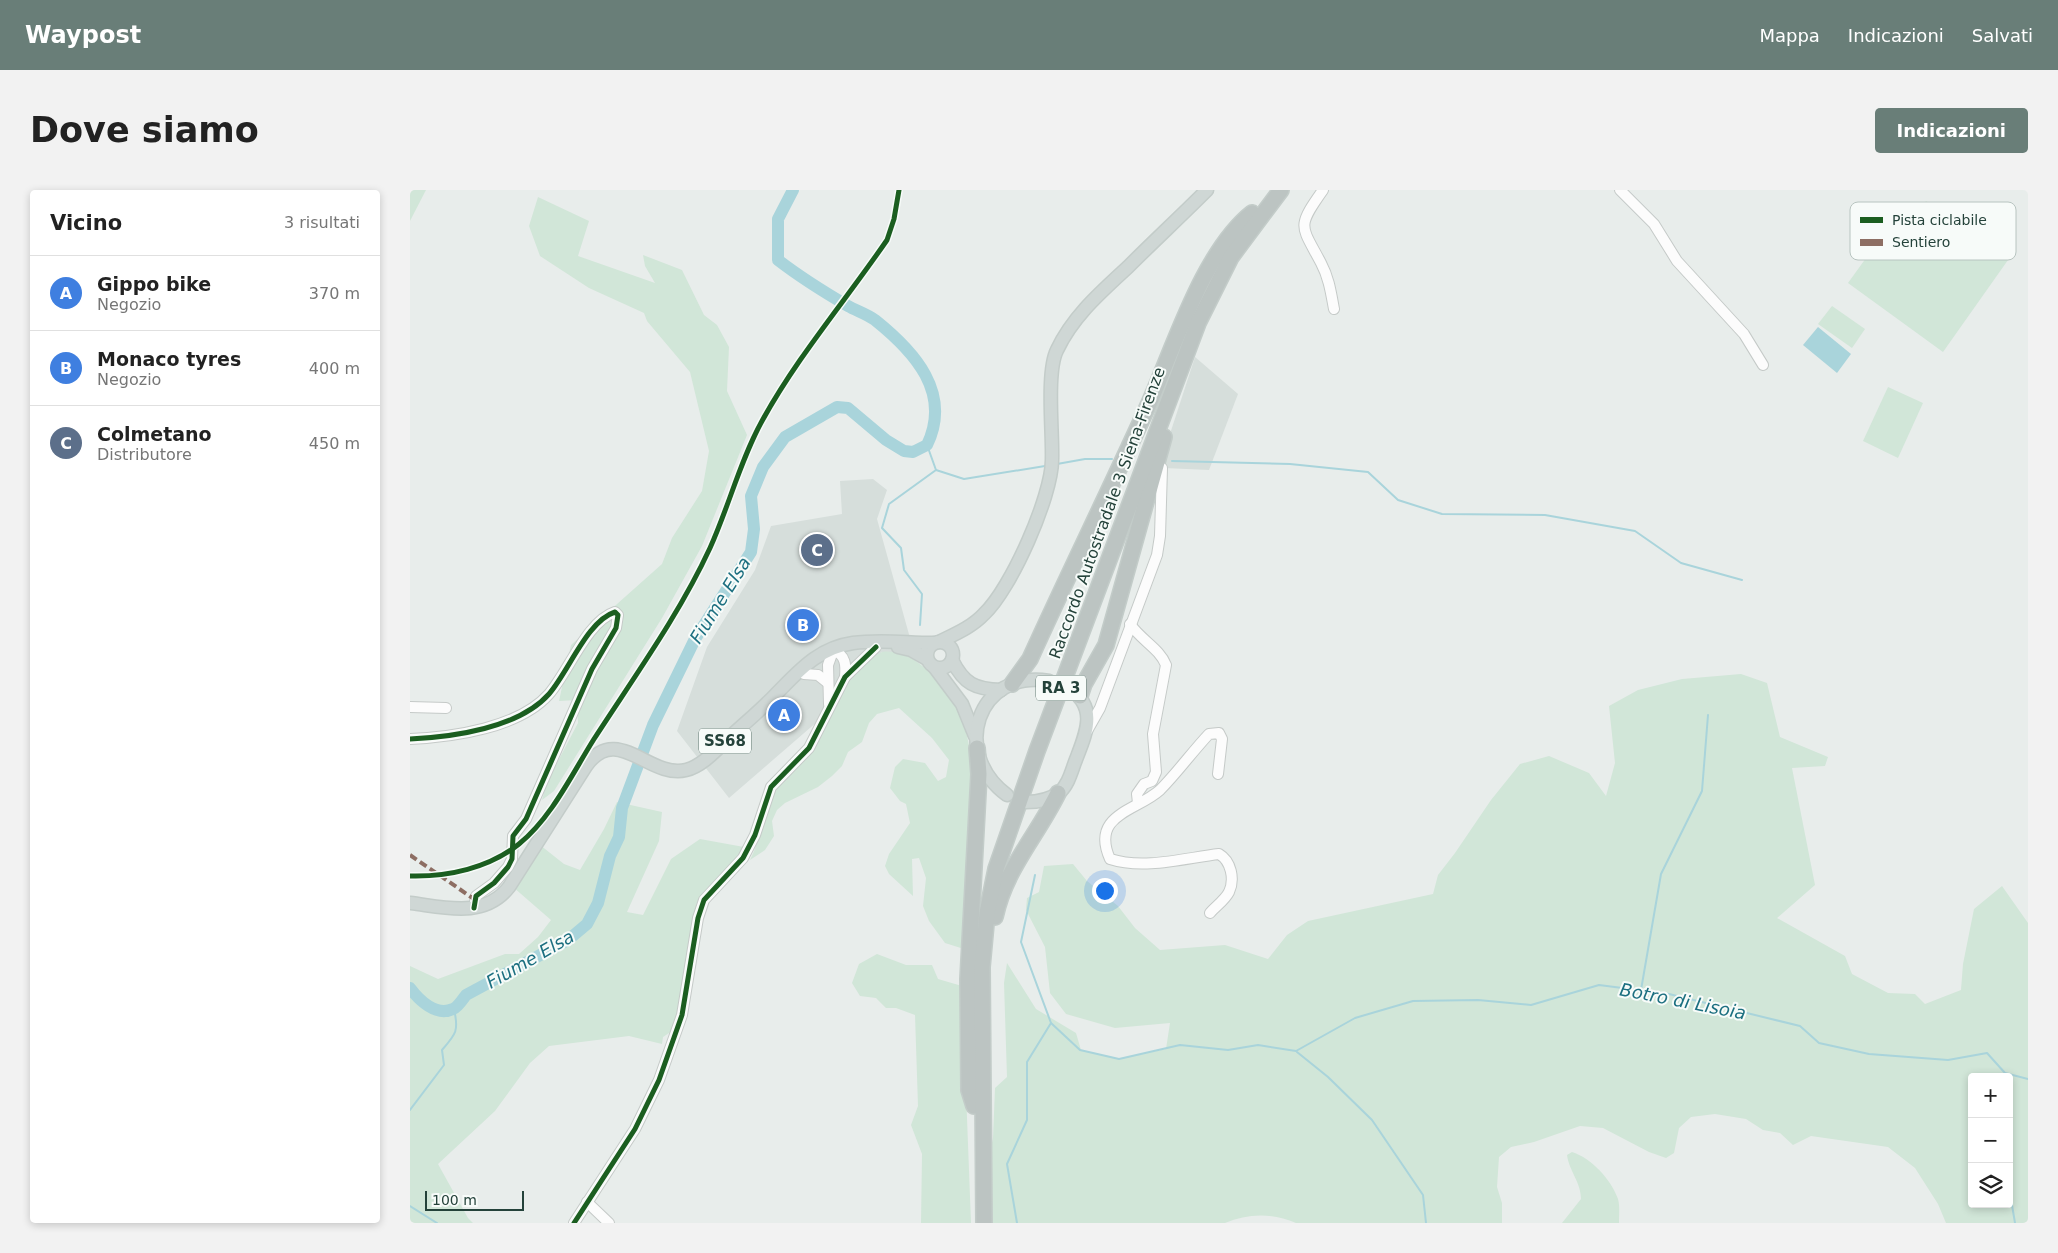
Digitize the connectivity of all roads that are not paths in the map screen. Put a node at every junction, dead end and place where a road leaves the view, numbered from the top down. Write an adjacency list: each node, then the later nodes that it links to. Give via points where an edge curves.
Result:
1 (1207, 190): 12 (main road, via 1083,310 1056,352 1052,375 1052,462 1048,486 1004,589 986,613)
2 (1271, 190): 7 (highway, Raccordo Autostradale 3 Siena-Firenze / RA 3)
3 (1281, 190): 40 (highway, Raccordo Autostradale 3 Siena-Firenze / RA 3, via 1231,257 1198,323 1000,854 989,898 983,954)
4 (1287, 190): 23 (highway, via 1232,266 1206,317 1172,410 1106,645)
5 (1323, 190): 8 (street, via 1309,211 1304,230 1325,272)
6 (1620, 190): 9 (street, via 1654,224 1677,261 1744,334)
7 (1252, 213): 22 (highway, via 1231,232 1204,277 1030,659); 39 (highway, Raccordo Autostradale 3 Siena-Firenze / RA 3, via 1220,260 1175,357 991,856 977,934)
8 (1334, 309)
9 (1763, 365)
10 (1162, 468): 11 (street, via 1160,544)
11 (1130, 624): 24 (street); 35 (street, via 1139,637 1162,655 1166,665 1153,734 1156,772 1152,781 1144,784 1137,794)
12 (967, 628): 13 (main road); 16 (main road, via 957,641)
13 (936, 643): 14 (main road, SS68); 16 (main road, via 950,647); 17 (main road, via 927,650)
14 (876, 644): 15 (main road, SS68); 17 (main road, SS68, via 905,648); 18 (main road, SS68, via 840,646 818,655); 19 (street)
15 (834, 654): 18 (main road, SS68); 19 (street, via 845,662); 21 (street)
16 (952, 658): 17 (main road, via 943,668); 22 (main road, via 968,683 986,689)
17 (931, 663): 30 (main road, via 962,704)
18 (804, 670): 21 (street); 37 (main road, SS68, via 700,764 684,771 668,769 620,749 605,750 593,756 507,889 494,901)
19 (845, 677): 26 (street)
20 (1049, 680): 22 (main road, via 1033,679)
21 (828, 683): 26 (street)
22 (1006, 687): 30 (main road, via 988,701 981,713)
23 (1078, 696): 24 (street, via 1096,706); 28 (main road, via 1088,718)
24 (1102, 701): 28 (street)
25 (410, 707): 27 (street)
26 (829, 707): 41 (street, via 809,748 768,791 756,833 743,858 702,904 675,1040 642,1117)
27 (446, 708)
28 (1086, 733): 32 (main road, via 1068,780)
29 (410, 739): 37 (street, via 484,728 530,708 552,691 596,625 606,615 615,612 618,615 616,628 592,669 526,819 512,840 512,858 496,882 476,896)
30 (977, 744): 33 (main road, via 986,774); 39 (highway, via 979,774 968,1003 969,1090)
31 (1218, 774): 35 (street, via 1222,739 1219,733 1208,734 1159,791)
32 (1058, 793): 34 (main road, via 1045,800); 40 (highway, via 1012,868 995,914 988,965 989,1124)
33 (1007, 795)
34 (1026, 802)
35 (1138, 803): 38 (street, via 1116,817 1106,832 1110,859 1122,863 1145,863 1219,854 1227,858 1231,868 1229,892)
36 (410, 902): 37 (main road, SS68, via 456,909)
37 (474, 908)
38 (1210, 913)
39 (974, 1106): 44 (highway, Raccordo Autostradale 3 Siena-Firenze / RA 3)
40 (983, 1145): 45 (highway, Raccordo Autostradale 3 Siena-Firenze / RA 3)
41 (588, 1202): 42 (street); 43 (street)
42 (574, 1223)
43 (609, 1223)
44 (976, 1223)
45 (984, 1223)

